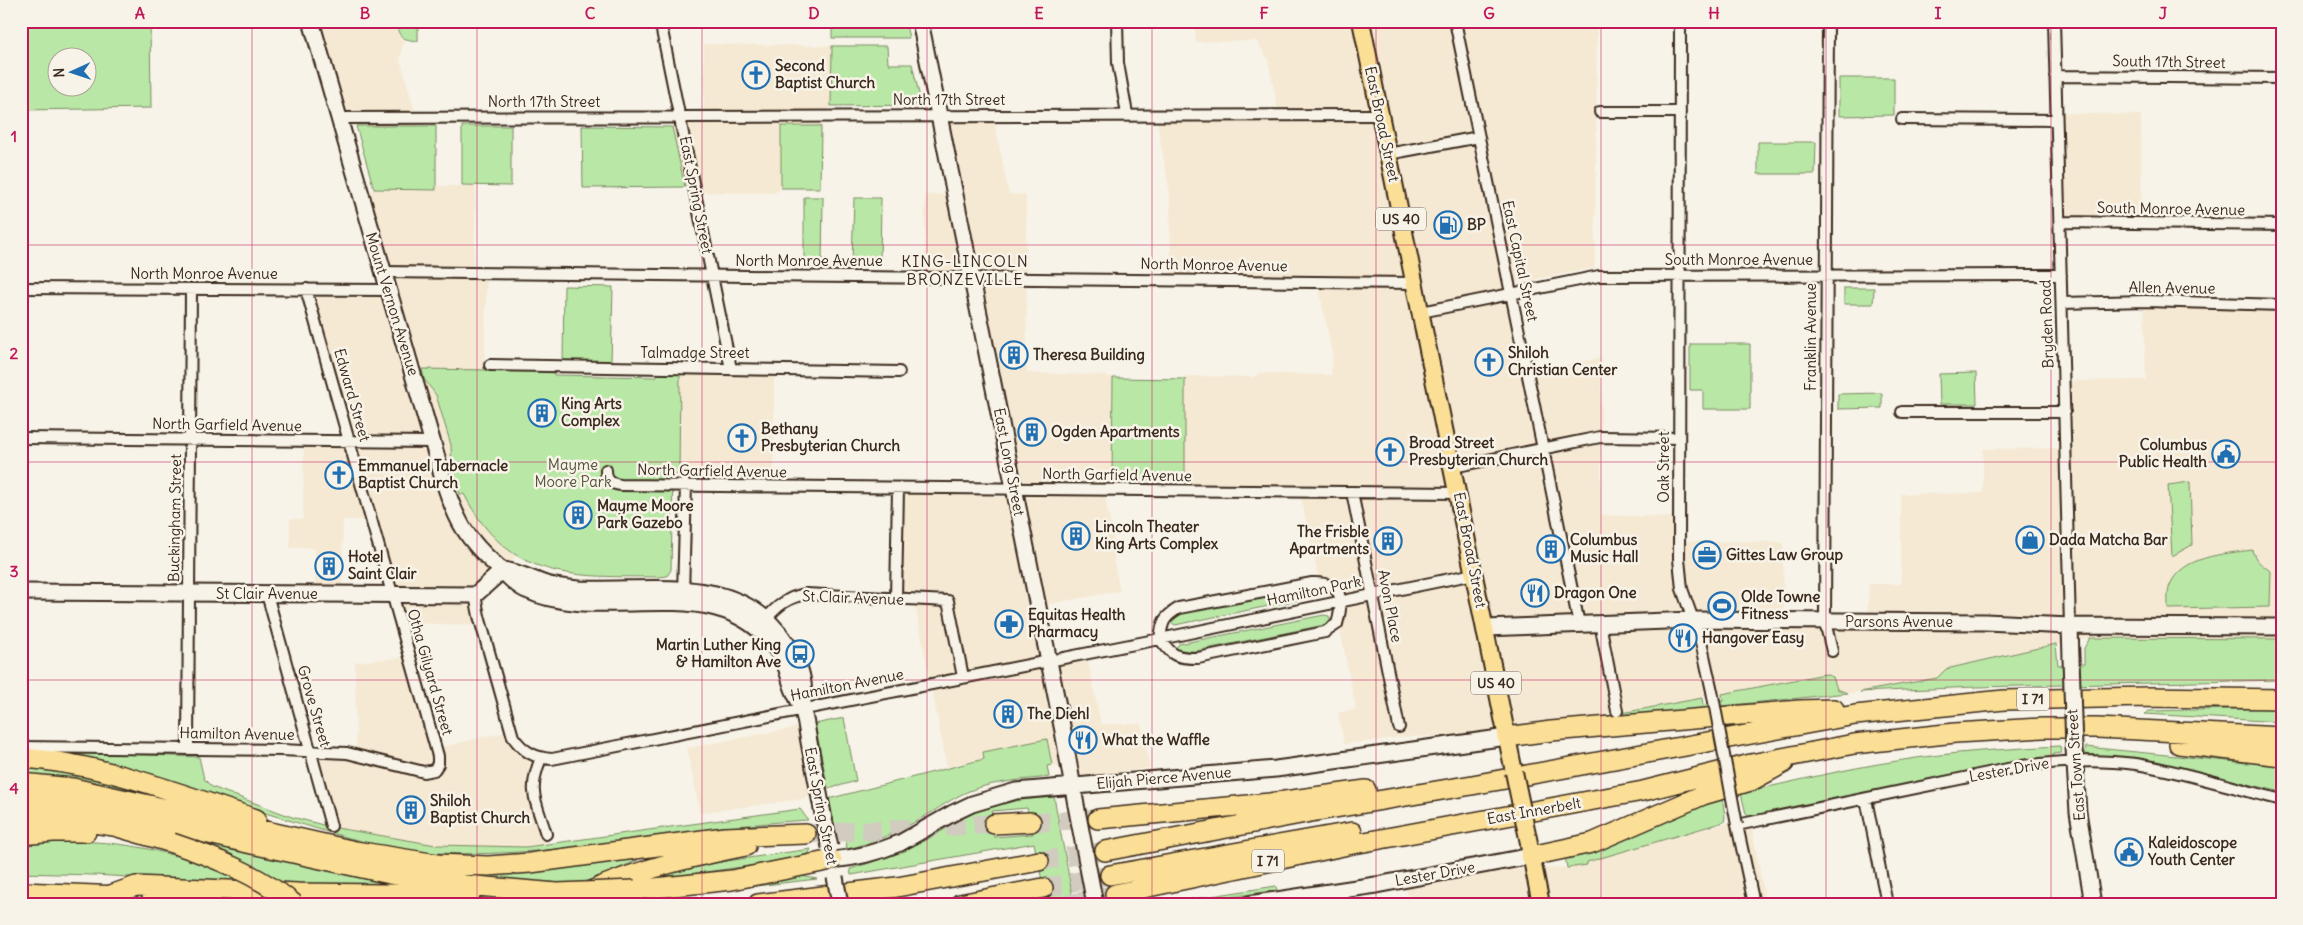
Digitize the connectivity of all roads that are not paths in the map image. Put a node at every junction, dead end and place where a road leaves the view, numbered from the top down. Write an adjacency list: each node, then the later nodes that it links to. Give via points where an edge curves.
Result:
1 (311, 21): 18 (street, Mount Vernon Avenue)
2 (660, 21): 17 (street, East Spring Street)
3 (920, 21): 16 (street, East Long Street)
4 (1117, 21): 14 (street, via 1118,63)
5 (1361, 21): 15 (main road, East Broad Street / US 40)
6 (1455, 21): 21 (street, East Capital Street)
7 (1680, 21): 13 (street, Oak Street)
8 (1828, 21): 26 (street, Franklin Avenue)
9 (2054, 21): 10 (street, Bryden Road)
10 (2056, 76): 11 (street, South 17th Street); 20 (street, Bryden Road)
11 (2282, 78)
12 (1600, 112): 13 (street)
13 (1680, 112): 29 (street, Oak Street)
14 (1127, 114): 15 (street, North 17th Street); 16 (street, North 17th Street)
15 (1380, 115): 22 (main road, East Broad Street / US 40)
16 (939, 116): 17 (street, North 17th Street); 30 (street, East Long Street)
17 (680, 117): 18 (street, North 17th Street); 28 (street, East Spring Street)
18 (338, 118): 25 (street, Mount Vernon Avenue)
19 (1902, 119): 20 (street)
20 (2056, 120): 23 (street, Bryden Road)
21 (1479, 137): 22 (street); 36 (street, East Capital Street)
22 (1388, 154): 31 (main road, East Broad Street / US 40)
23 (2060, 222): 24 (street, South Monroe Avenue); 27 (street, Bryden Road)
24 (2282, 225)
25 (382, 272): 28 (street, North Monroe Avenue); 35 (street, Mount Vernon Avenue)
26 (1826, 275): 27 (street, South Monroe Avenue); 29 (street, South Monroe Avenue); 72 (street, Franklin Avenue)
27 (2061, 275): 37 (street, Bryden Road)
28 (712, 276): 30 (street, North Monroe Avenue); 41 (street, East Spring Street)
29 (1680, 276): 36 (street, South Monroe Avenue, via 1600,276); 46 (street, Oak Street)
30 (971, 277): 31 (street, North Monroe Avenue); 55 (street, East Long Street)
31 (1415, 283): 39 (main road, East Broad Street / US 40)
32 (21, 288): 33 (street, North Monroe Avenue)
33 (191, 289): 34 (street, North Monroe Avenue); 47 (street, Buckingham Street)
34 (306, 289): 35 (street, North Monroe Avenue); 48 (street, Edward Street)
35 (388, 290): 49 (street, Mount Vernon Avenue)
36 (1512, 293): 39 (street, South Monroe Avenue); 50 (street, East Capital Street)
37 (2062, 303): 38 (street, Allen Avenue); 44 (street, Bryden Road)
38 (2282, 304)
39 (1421, 312): 51 (main road, East Broad Street / US 40)
40 (490, 365): 41 (street, Talmadge Street, via 689,370)
41 (731, 368): 42 (street, Talmadge Street)
42 (900, 372)
43 (1902, 412): 44 (street)
44 (2065, 412): 74 (street, Bryden Road)
45 (21, 438): 47 (street, North Garfield Avenue)
46 (1679, 438): 50 (street, via 1600,437); 70 (street, Oak Street, via 1679,558 1682,589)
47 (190, 439): 48 (street, North Garfield Avenue); 61 (street, Buckingham Street)
48 (349, 441): 49 (street, North Garfield Avenue); 64 (street, Edward Street)
49 (433, 442): 58 (street, Mount Vernon Avenue, via 458,521 472,542)
50 (1543, 450): 51 (street); 73 (street, East Capital Street)
51 (1453, 468): 57 (main road, East Broad Street / US 40)
52 (606, 470): 53 (street, North Garfield Avenue, via 608,480 614,484)
53 (686, 485): 54 (street, North Garfield Avenue); 66 (street)
54 (898, 488): 55 (street, North Garfield Avenue); 67 (street)
55 (1014, 489): 56 (street, North Garfield Avenue); 79 (street, East Long Street)
56 (1352, 492): 57 (street, North Garfield Avenue); 63 (street, Avon Place)
57 (1458, 493): 59 (main road, East Broad Street / US 40)
58 (503, 570): 65 (street); 66 (street, Mount Vernon Avenue, via 524,589 555,600 580,602)
59 (1474, 574): 63 (street, Hamilton Park); 76 (main road, East Broad Street / US 40)
60 (21, 592): 61 (street, St Clair Avenue)
61 (189, 594): 62 (street, St Clair Avenue); 91 (street, Buckingham Street)
62 (267, 594): 64 (street, St Clair Avenue); 92 (street, Grove Street)
63 (1372, 594): 68 (street, Hamilton Park); 85 (street, Avon Place)
64 (392, 595): 65 (street, St Clair Avenue); 95 (street, Otha Gilyard Street)
65 (475, 595): 98 (street, via 511,732 526,752)
66 (683, 596): 69 (street, via 710,592 735,598); 83 (street, via 730,611 757,628 782,657)
67 (896, 599): 69 (street, St Clair Avenue, via 806,594 783,602); 80 (street, St Clair Avenue, via 948,601)
68 (1342, 601): 77 (street, Hamilton Park); 77 (street, via 1336,588 1326,583 1312,583 1179,608 1168,614 1162,624); 77 (street, via 1337,624 1325,632 1198,658 1170,654)
69 (766, 619): 83 (street, via 782,634 800,667 806,691)
70 (1693, 620): 71 (street, Parsons Avenue); 72 (street, Parsons Avenue); 109 (street, Oak Street, bridge, via 1712,691)
71 (1600, 622): 73 (street, Parsons Avenue); 84 (street)
72 (1825, 622): 74 (street, Parsons Avenue, via 1985,622); 78 (street, Franklin Avenue)
73 (1579, 624): 76 (street, Parsons Avenue)
74 (2070, 626): 75 (street, Parsons Avenue); 94 (street, East Town Street, bridge)
75 (2282, 627)
76 (1485, 628): 89 (main road, East Broad Street / US 40)
77 (1160, 639): 79 (street, Hamilton Avenue)
78 (1832, 652)
79 (1048, 660): 80 (street, Hamilton Avenue); 101 (street, East Long Street)
80 (963, 677): 83 (street, Hamilton Avenue)
81 (2282, 699): 82 (highway, I 71, via 2119,697 2004,700)
82 (1918, 707): 89 (highway, via 1800,710 1551,731); 100 (highway, I 71, via 1855,715)
83 (802, 708): 98 (street, Hamilton Avenue, via 557,758); 119 (street, East Spring Street, bridge)
84 (1617, 711)
85 (1399, 727)
86 (2145, 731): 87 (highway, I 71 / I 71, via 2051,728); 88 (highway, I 71 / I 71); 96 (highway, via 2179,744)
87 (1955, 733): 93 (highway, East Innerbelt / I 71, via 1854,744)
88 (2282, 736)
89 (1508, 743): 101 (street, Elijah Pierce Avenue, via 1276,769); 115 (main road, East Broad Street / US 40, bridge)
90 (21, 747): 91 (street, Hamilton Avenue)
91 (188, 748): 92 (street, Hamilton Avenue)
92 (311, 751): 95 (street, Hamilton Avenue, via 347,753 424,772 434,770); 110 (street, Grove Street)
93 (1801, 755): 111 (highway, East Innerbelt / I 71, via 1642,791); 115 (highway, via 1751,781 1703,795 1592,842)
94 (2074, 755): 103 (street, Lester Drive); 104 (street, Lester Drive, via 2138,764); 136 (street, East Town Street, via 2078,812)
95 (438, 756)
96 (2282, 756)
97 (21, 758): 116 (highway, via 102,771)
98 (541, 758): 112 (street, via 532,788)
99 (21, 783): 116 (highway, via 73,788)
100 (1472, 785): 106 (highway, via 1434,783); 117 (highway, I 71)
101 (1072, 786): 119 (street, Elijah Pierce Avenue, bridge, via 995,796 953,813 900,843 868,855); 131 (street, East Long Street, bridge)
102 (21, 796): 125 (highway, via 89,806 390,874)
103 (1866, 799): 109 (street, Lester Drive); 135 (street)
104 (2282, 800)
105 (21, 816): 114 (highway, via 114,826)
106 (1098, 819)
107 (1031, 822): 108 (highway)
108 (994, 824)
109 (1737, 825): 134 (street, Oak Street)
110 (331, 826)
111 (1422, 831): 120 (highway, via 1390,825); 123 (highway, East Innerbelt / I 71)
112 (546, 834)
113 (21, 835): 114 (highway, via 82,832)
114 (172, 843): 127 (highway, bridge, via 242,872)
115 (1530, 850): 132 (street, Lester Drive, via 1376,885); 133 (main road, East Broad Street / US 40)
116 (355, 851): 125 (highway, via 437,864 488,866 725,837 806,834 688,857)
117 (1105, 851)
118 (1039, 861): 128 (highway, via 897,887)
119 (832, 862): 125 (highway, bridge, via 732,880); 129 (street, East Spring Street, bridge)
120 (1110, 875)
121 (1043, 888): 130 (highway)
122 (21, 892): 124 (highway)
123 (1115, 894)
124 (108, 896): 125 (highway, via 136,886); 126 (highway)
125 (559, 898)
126 (212, 904)
127 (294, 904)
128 (758, 904)
129 (840, 904)
130 (960, 904)
131 (1095, 904)
132 (1249, 904)
133 (1541, 904)
134 (1754, 904)
135 (1887, 904)
136 (2093, 904)

